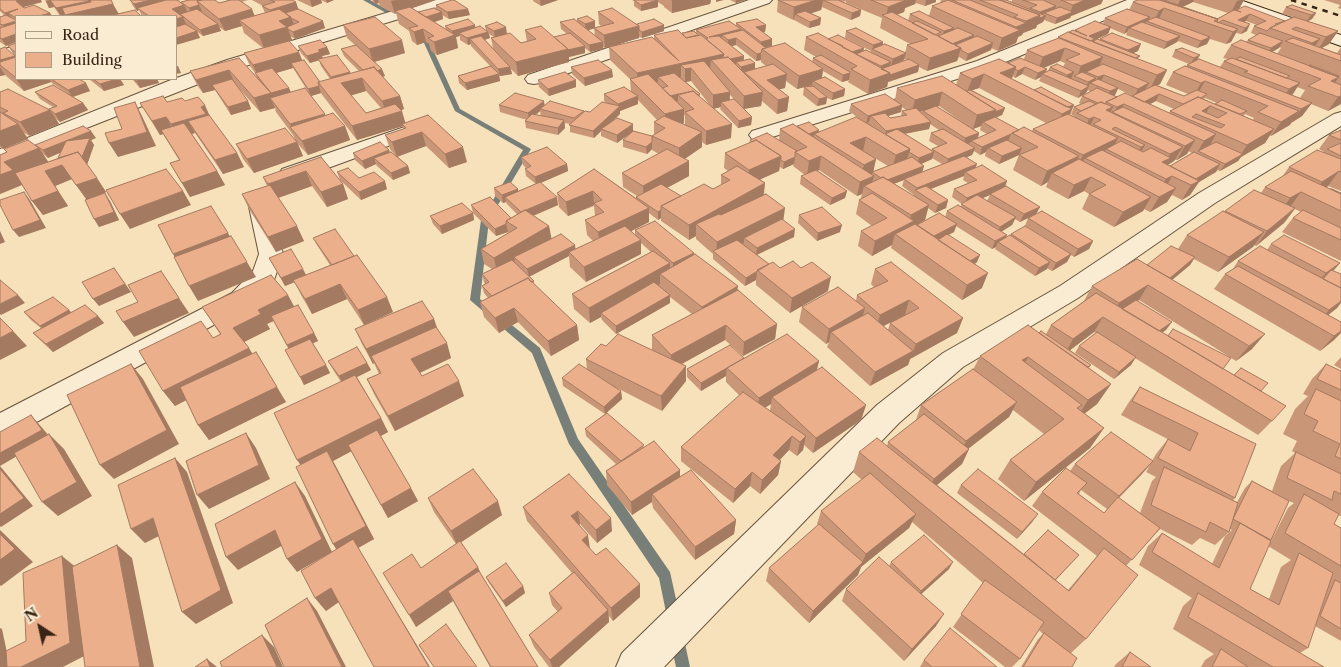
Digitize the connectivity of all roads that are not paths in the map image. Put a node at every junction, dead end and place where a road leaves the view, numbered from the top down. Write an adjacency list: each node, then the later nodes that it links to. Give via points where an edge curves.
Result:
1 (446, 0): 12 (street, via 232,64)
2 (764, 0): 8 (street)
3 (1140, 0): 11 (street, via 983,65)
4 (1225, 0): 5 (street)
5 (1341, 41)
6 (15, 51): 7 (street)
7 (0, 56)
8 (534, 79)
9 (1341, 118): 14 (street, via 1207,198 1069,292 953,360 888,414)
10 (423, 126): 13 (street, via 290,174 261,189 258,203 271,254 265,274 242,299)
11 (759, 135)
12 (0, 156)
13 (0, 427)
14 (643, 661)

